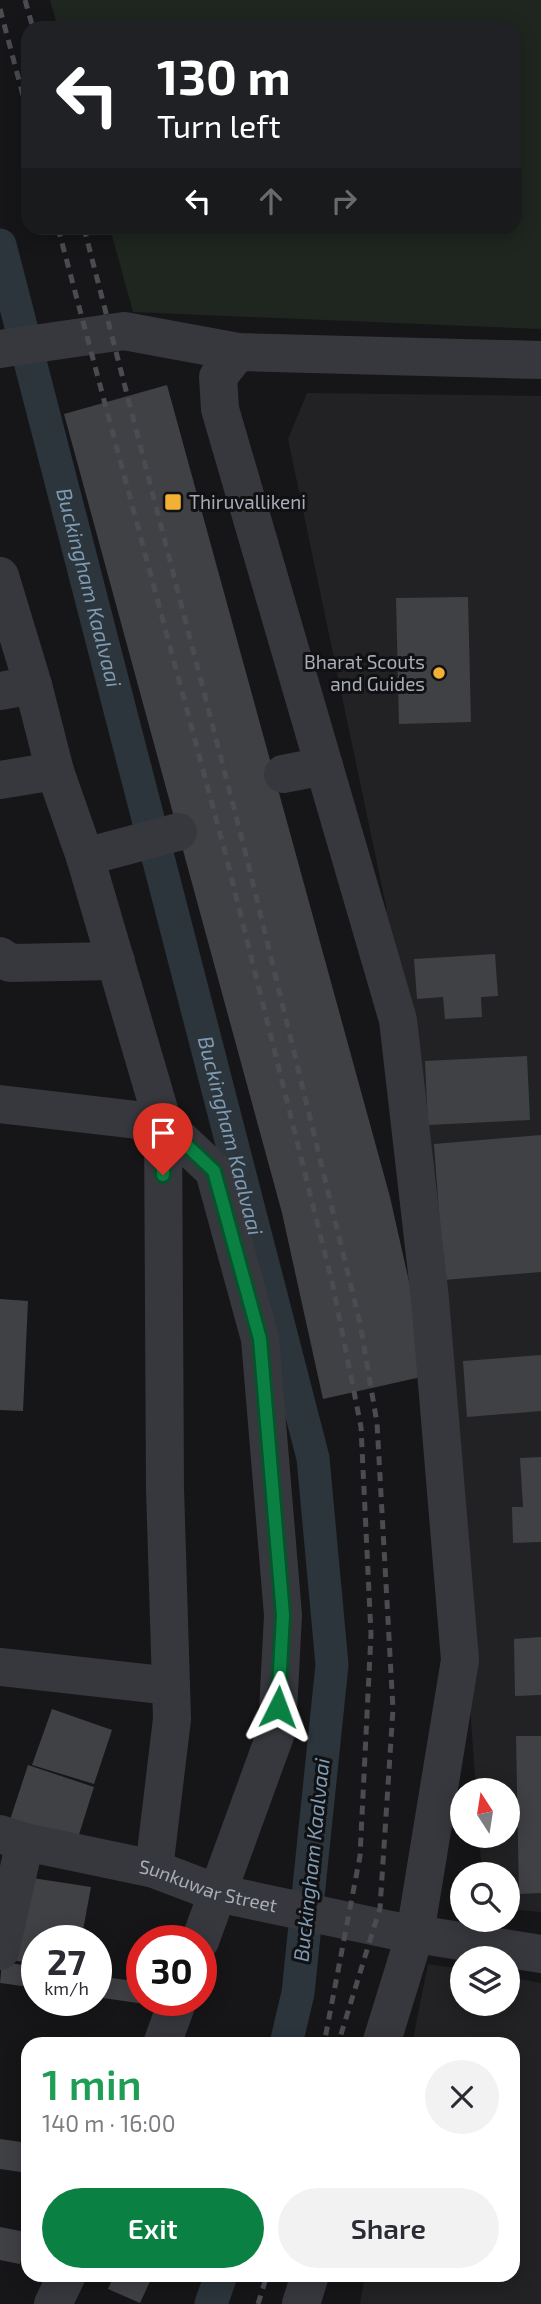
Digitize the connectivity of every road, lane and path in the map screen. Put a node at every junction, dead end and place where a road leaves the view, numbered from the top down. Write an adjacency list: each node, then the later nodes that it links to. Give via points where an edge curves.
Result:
1 (4, 348): 2 (street, via 124,331)
2 (237, 352): 3 (street); 6 (street, via 218,377 220,410)
3 (541, 359)
4 (1, 585): 5 (street)
5 (17, 688): 7 (street)
6 (324, 766): 8 (street); 22 (street, via 398,1020 430,1299 459,1646 458,1674)
7 (55, 771): 9 (street); 11 (street)
8 (283, 774)
9 (0, 780)
10 (178, 832): 11 (street)
11 (102, 852): 13 (street)
12 (0, 956): 13 (street, via 10,963)
13 (116, 961): 15 (street)
14 (0, 1104): 15 (street)
15 (163, 1123): 17 (street); 20 (street, via 214,1171 260,1339 283,1615 277,1730)
16 (0, 1667): 17 (street)
17 (171, 1686): 19 (street, via 173,1719)
18 (12, 1838): 19 (street, Sunkuwar Street); 23 (street)
19 (154, 1869): 20 (street, Sunkuwar Street)
20 (217, 1893): 21 (street); 22 (street, Sunkuwar Street)
21 (206, 1925)
22 (403, 1932): 24 (street, Sunkuwar Street); 27 (street)
23 (0, 1951)
24 (541, 1954)
25 (172, 2016): 26 (street)
26 (165, 2037)
27 (382, 2037)
28 (64, 2282): 30 (street)
29 (308, 2282): 31 (street)
30 (53, 2304)
31 (301, 2304)

